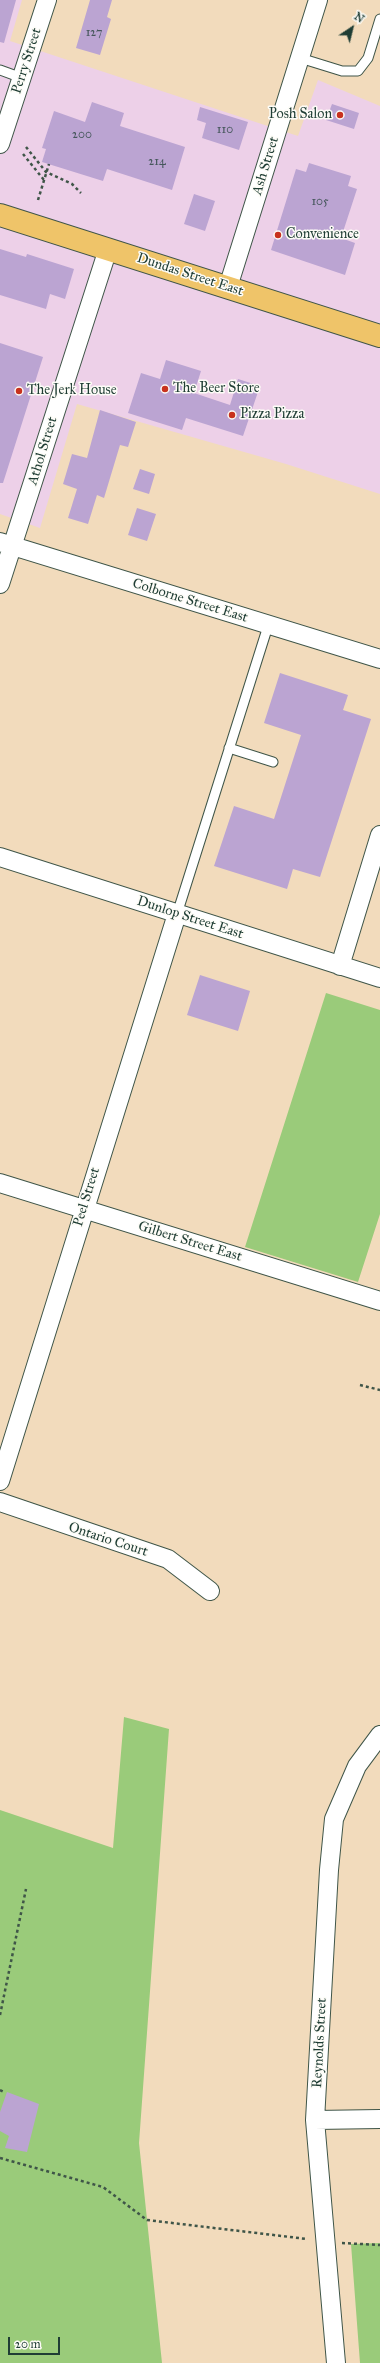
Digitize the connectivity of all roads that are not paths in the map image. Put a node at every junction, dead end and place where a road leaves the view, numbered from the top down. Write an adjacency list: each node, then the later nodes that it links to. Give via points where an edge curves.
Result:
1 (47, 0): 6 (street, Perry Street)
2 (318, 0): 4 (street, Ash Street)
3 (380, 19): 4 (lane, via 368,58 358,71 342,71)
4 (300, 58): 10 (street, Ash Street)
5 (0, 70): 6 (lane)
6 (22, 78): 7 (street, Perry Street)
7 (0, 144)
8 (0, 215): 9 (main road, Dundas Street East)
9 (108, 249): 10 (main road, Dundas Street East); 12 (street, Athol Street)
10 (228, 287): 11 (main road, Dundas Street East)
11 (380, 336)
12 (7, 544): 13 (street, Athol Street); 14 (street, Colborne Street East)
13 (0, 584)
14 (268, 626): 15 (street, Colborne Street East); 16 (lane)
15 (380, 658)
16 (229, 748): 17 (lane); 20 (lane)
17 (273, 762)
18 (380, 836): 21 (street)
19 (0, 857): 20 (street, Dunlop Street East)
20 (177, 914): 21 (street, Dunlop Street East); 24 (street, Peel Street)
21 (340, 966): 22 (street, Dunlop Street East)
22 (380, 978)
23 (0, 1183): 24 (street, Gilbert Street East)
24 (83, 1208): 25 (street, Gilbert Street East); 26 (street, Peel Street)
25 (380, 1301)
26 (0, 1481)
27 (0, 1502): 28 (street, Ontario Court, via 168,1559)
28 (210, 1591)
29 (380, 1735): 31 (street, Reynolds Street, via 357,1766 334,1819)
30 (380, 2119): 31 (street)
31 (316, 2120): 32 (street, Reynolds Street)
32 (336, 2363)

